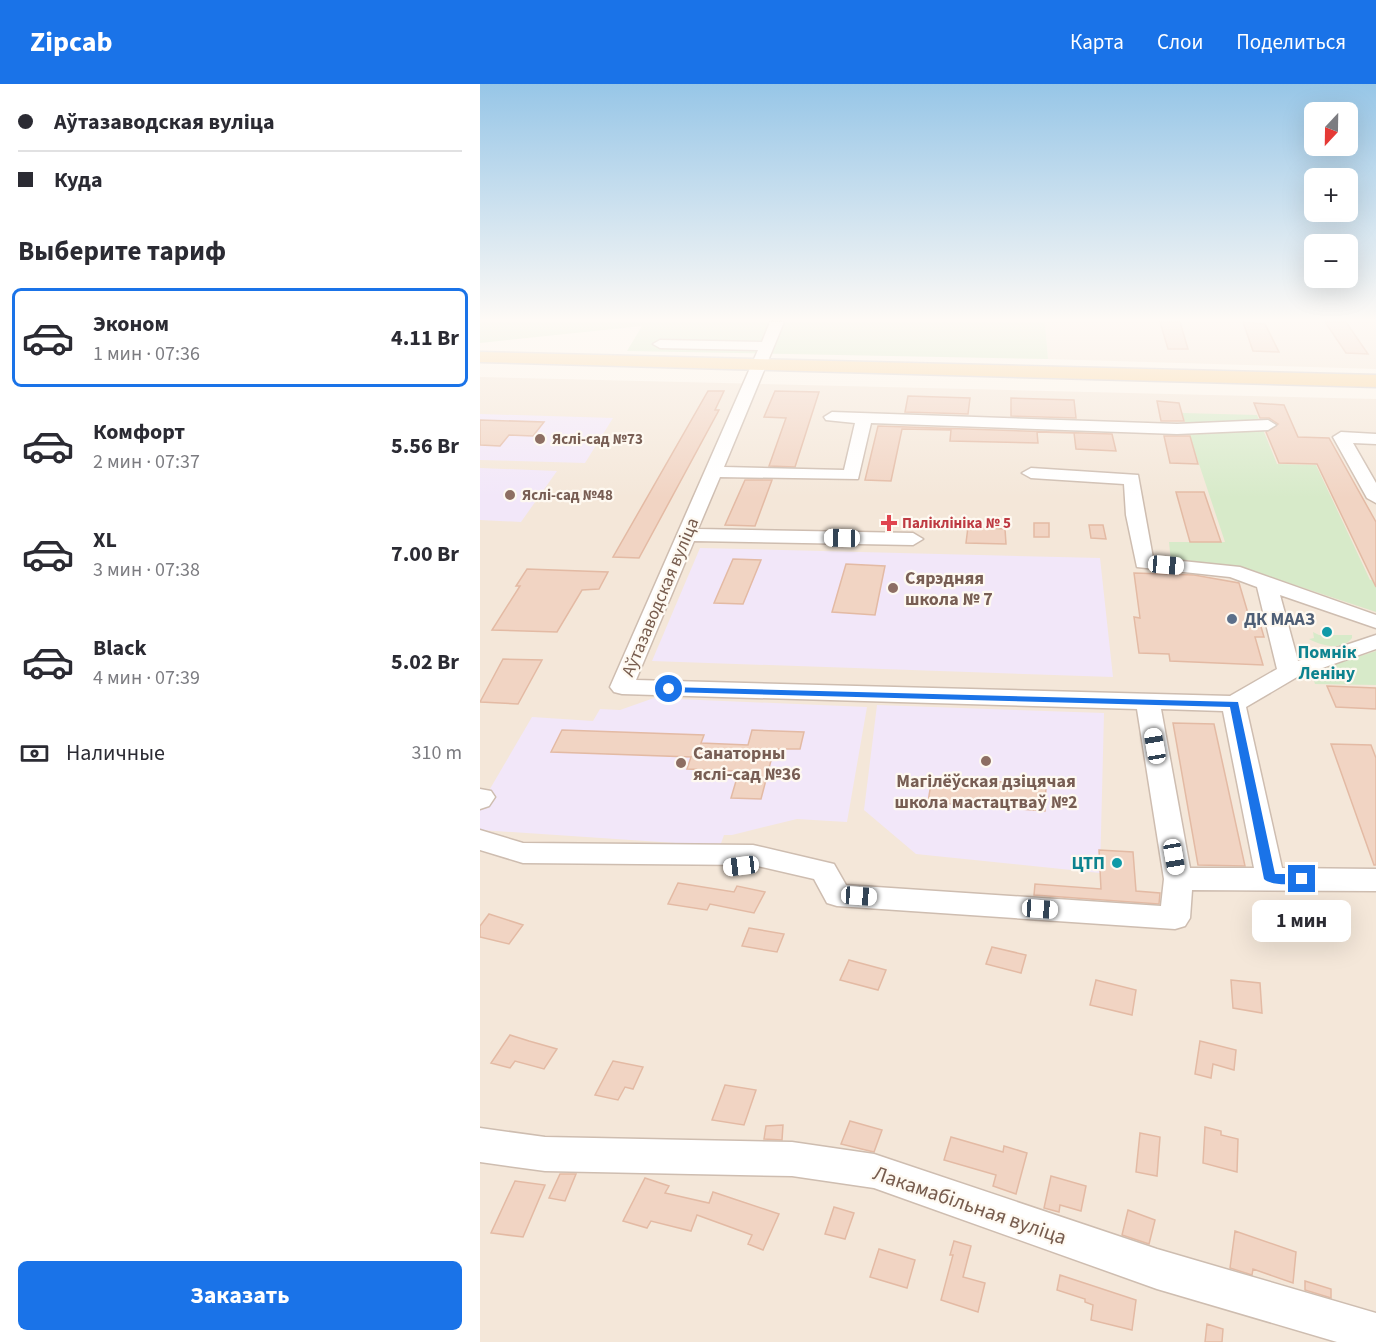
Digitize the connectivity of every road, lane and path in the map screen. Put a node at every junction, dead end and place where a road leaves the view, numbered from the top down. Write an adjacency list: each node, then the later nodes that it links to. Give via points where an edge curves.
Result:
1 (752, 381): 6 (street, Аўтазаводская вуліца)
2 (832, 417): 3 (street)
3 (864, 418): 4 (street, via 1162,429); 6 (street, via 852,476)
4 (1268, 424)
5 (1376, 439): 8 (street, via 1341,437)
6 (712, 472): 9 (street, Аўтазаводская вуліца)
7 (1031, 473): 11 (street, via 1132,479 1144,563 1233,571)
8 (1376, 498)
9 (685, 535): 10 (street); 15 (street, Аўтазаводская вуліца, via 622,687)
10 (913, 539)
11 (1267, 584): 12 (street); 14 (street)
12 (1376, 622)
13 (1376, 642): 14 (street)
14 (1289, 672): 16 (street)
15 (1148, 702): 16 (street, Аўтазаводская вуліца); 20 (street)
16 (1234, 704): 21 (street)
17 (480, 840): 18 (street, via 523,853 753,855)
18 (782, 861): 19 (street, via 699,871); 20 (street, via 825,871 837,895 1175,918)
19 (543, 870)
20 (1178, 879): 21 (street)
21 (1270, 879): 22 (street)
22 (1376, 880)
23 (480, 1145): 24 (street, Лакамабільная вуліца, via 545,1154 792,1159 874,1171 1157,1269)
24 (1376, 1333)

